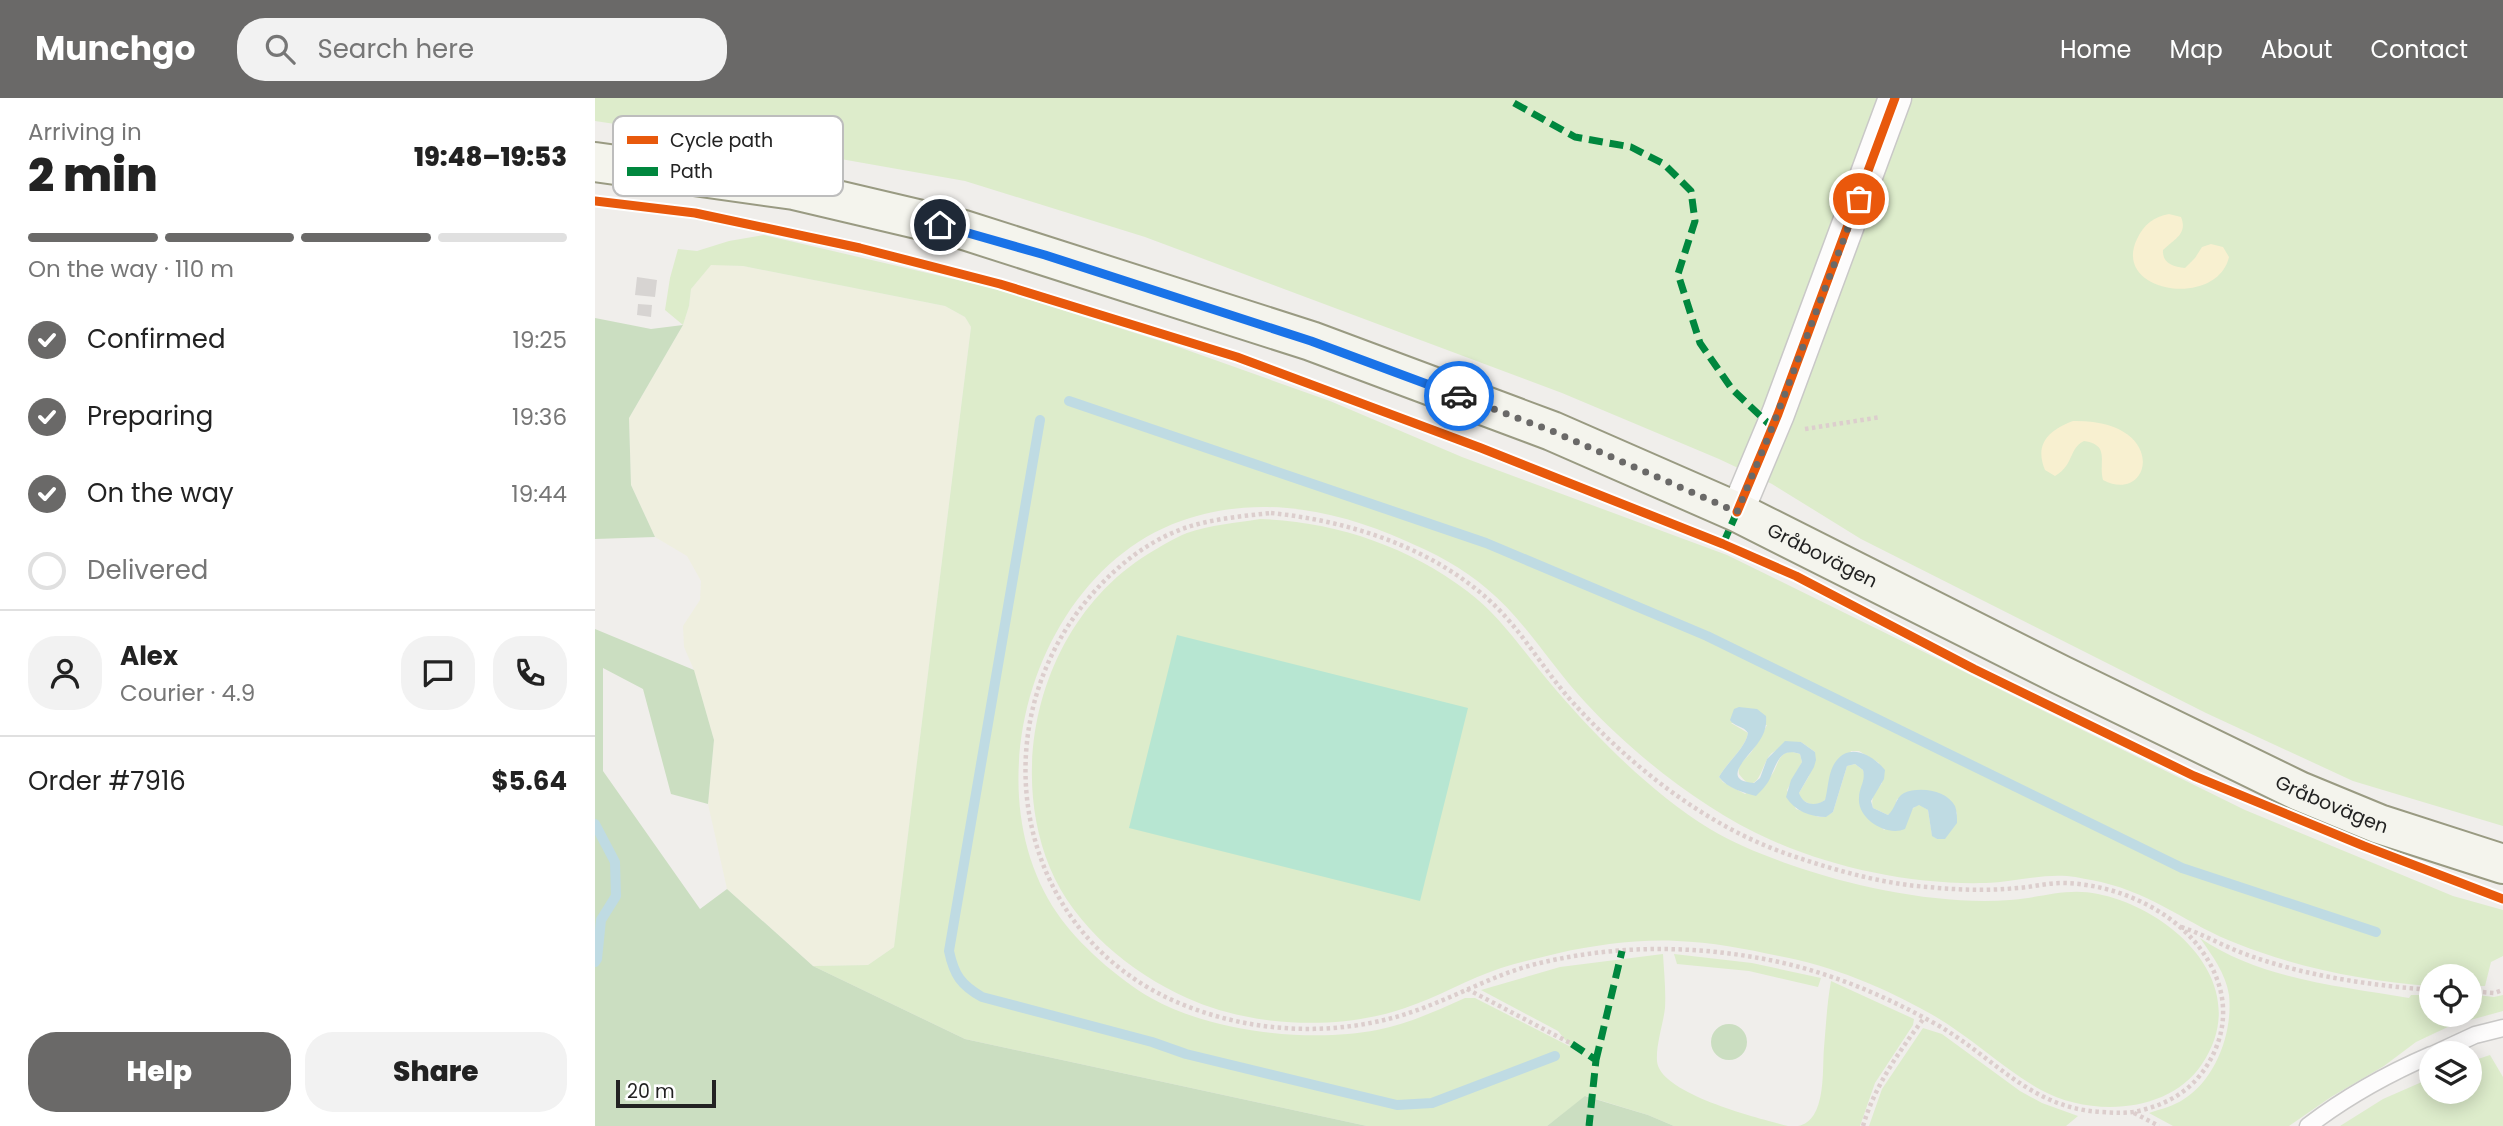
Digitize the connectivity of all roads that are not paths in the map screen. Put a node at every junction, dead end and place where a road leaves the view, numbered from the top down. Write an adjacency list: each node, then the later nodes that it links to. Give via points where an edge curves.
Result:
1 (1895, 98): 5 (street)
2 (595, 162): 3 (main road, Gråbovägen)
3 (613, 165)
4 (820, 196): 5 (main road, Gråbovägen, via 964,230 1311,341 1552,431)
5 (1737, 512): 6 (main road, Gråbovägen, via 2299,791 2379,824)
6 (2503, 864)
7 (2503, 1028): 8 (lane)
8 (2461, 1041)
9 (2419, 1060): 10 (lane, via 2386,1074)
10 (2308, 1126)

